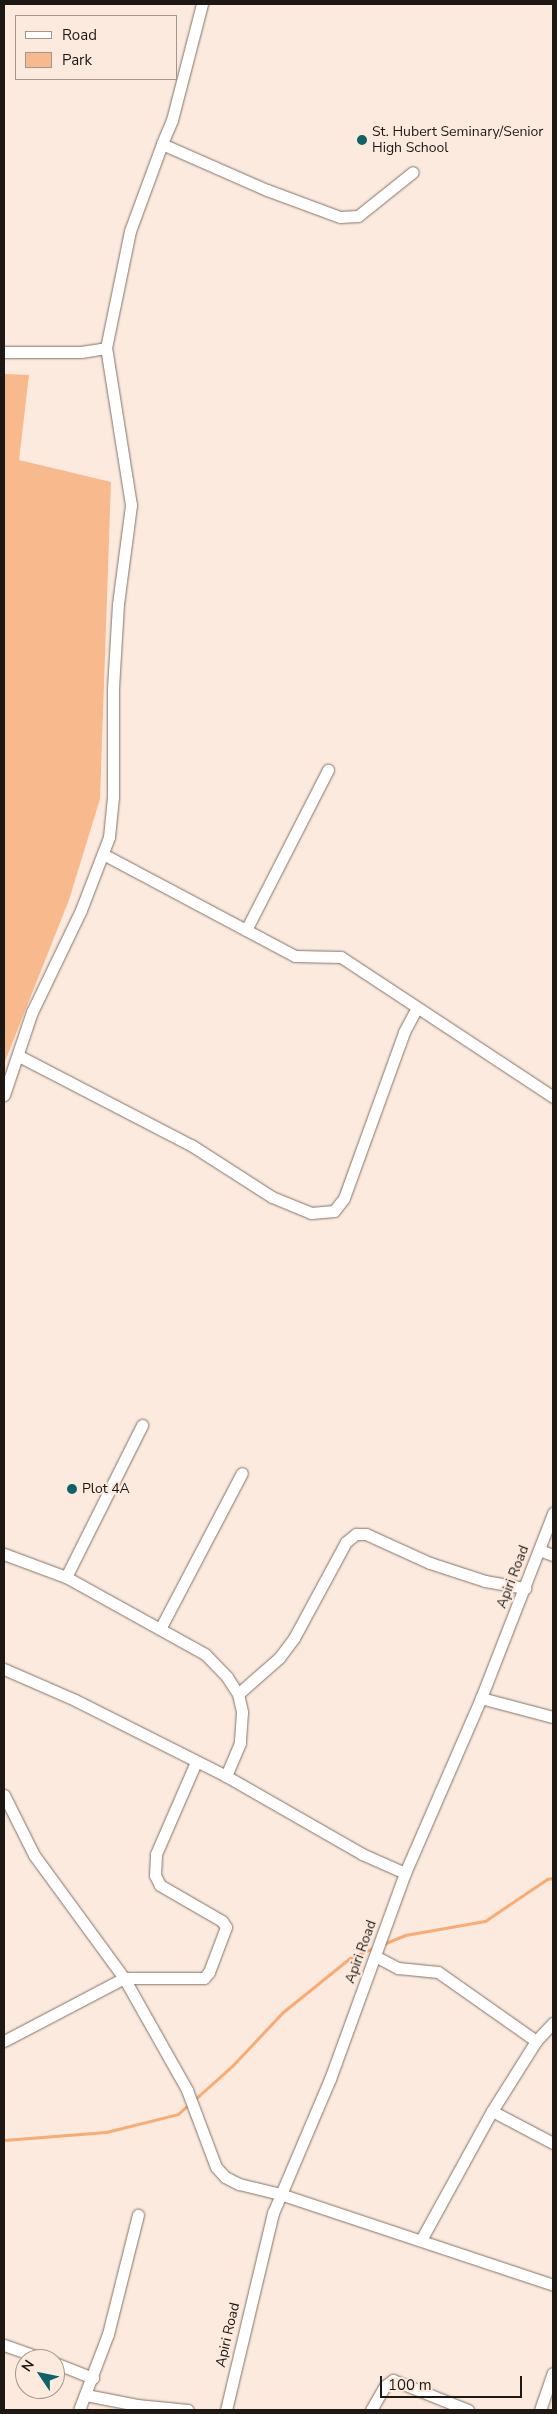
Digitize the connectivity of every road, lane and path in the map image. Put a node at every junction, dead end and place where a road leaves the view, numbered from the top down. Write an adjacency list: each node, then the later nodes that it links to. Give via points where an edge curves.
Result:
1 (202, 4): 2 (street, via 172,120)
2 (162, 144): 3 (street, via 267,190 340,217 358,216); 4 (street, via 130,231)
3 (413, 172)
4 (106, 348): 5 (street, via 81,352); 7 (street, via 131,505 118,604 113,688 113,797 109,837)
5 (4, 352)
6 (328, 770): 8 (street)
7 (103, 854): 8 (street); 10 (street, via 81,910 32,1012)
8 (246, 930): 9 (street, via 295,956 341,957)
9 (417, 1008): 10 (street, via 404,1032 344,1198 334,1211 311,1213 272,1197 192,1145); 12 (street)
10 (18, 1056): 11 (street)
11 (4, 1095)
12 (553, 1097)
13 (142, 1425): 19 (street)
14 (242, 1473): 21 (street)
15 (553, 1513): 16 (street, Apiri Road)
16 (540, 1550): 18 (street); 20 (street, Apiri Road)
17 (4, 1554): 19 (street)
18 (553, 1555)
19 (66, 1577): 21 (street)
20 (525, 1588): 23 (street, via 485,1581 430,1563 366,1534 356,1534 346,1542 294,1638 279,1658); 24 (street, Apiri Road)
21 (160, 1629): 23 (street, via 205,1654)
22 (4, 1669): 26 (street, via 75,1700)
23 (238, 1694): 27 (street, via 242,1712 240,1743)
24 (481, 1698): 25 (street); 29 (street, Apiri Road)
25 (553, 1717)
26 (196, 1762): 27 (street); 31 (street, via 156,1854 155,1875 160,1885 222,1921 226,1927 204,1978)
27 (226, 1776): 29 (street, via 362,1854)
28 (4, 1795): 31 (street, via 34,1855)
29 (405, 1873): 30 (street, Apiri Road)
30 (375, 1956): 34 (street, via 398,1968 438,1972); 37 (street, Apiri Road, via 330,2079)
31 (124, 1978): 33 (street); 37 (street, via 187,2090 216,2167 239,2184)
32 (553, 2023): 34 (street)
33 (4, 2041)
34 (536, 2041): 35 (street)
35 (492, 2111): 36 (street); 39 (street)
36 (553, 2143)
37 (280, 2194): 39 (street); 47 (street, Apiri Road)
38 (138, 2215): 43 (street, via 113,2316)
39 (421, 2240): 40 (street)
40 (553, 2285)
41 (65, 2367): 43 (street)
42 (553, 2374): 50 (street)
43 (93, 2378): 44 (street)
44 (86, 2395): 45 (street); 46 (street, via 136,2405)
45 (79, 2410)
46 (188, 2410)
47 (226, 2410)
48 (370, 2410): 49 (street, via 385,2386 393,2380)
49 (468, 2410)
50 (540, 2410)

